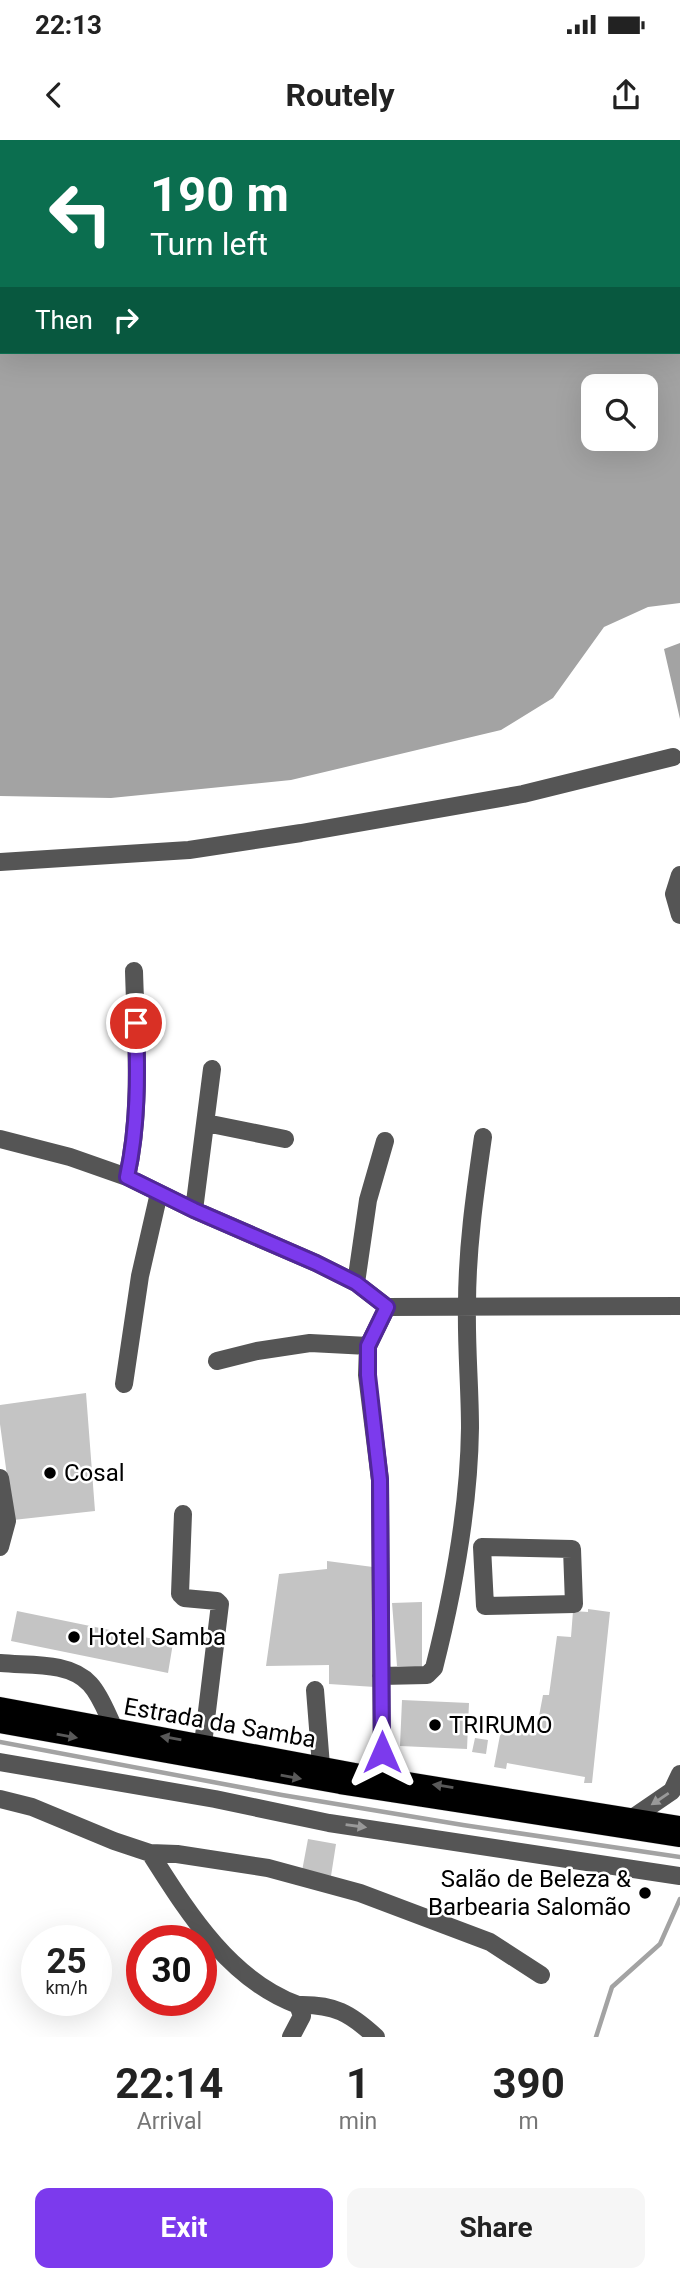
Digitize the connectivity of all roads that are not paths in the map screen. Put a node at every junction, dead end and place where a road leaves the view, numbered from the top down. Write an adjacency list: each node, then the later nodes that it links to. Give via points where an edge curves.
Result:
1 (673, 757): 2 (street, via 523,794 300,833 189,850)
2 (0, 862)
3 (680, 875): 4 (street, via 674,894)
4 (680, 915)
5 (134, 971): 12 (street, via 138,1076)
6 (212, 1069): 7 (street)
7 (206, 1123): 10 (street); 14 (street)
8 (483, 1137): 16 (street, via 470,1230)
9 (0, 1139): 12 (street)
10 (285, 1139)
11 (385, 1141): 15 (street, via 368,1200)
12 (127, 1177): 13 (street)
13 (159, 1193): 14 (street); 21 (street, via 140,1276)
14 (194, 1210): 15 (street)
15 (356, 1283): 18 (street)
16 (467, 1306): 17 (street); 18 (street); 25 (street, via 470,1429)
17 (680, 1306)
18 (387, 1307): 19 (street)
19 (368, 1346): 20 (street, via 310,1343); 28 (street, via 380,1480)
20 (217, 1361)
21 (124, 1384)
22 (0, 1478): 24 (street, via 7,1521)
23 (183, 1514): 33 (street, via 180,1594 220,1604)
24 (0, 1547)
25 (457, 1566): 26 (street); 28 (street, via 433,1668 428,1675)
26 (483, 1568): 26 (street, via 482,1547 572,1549 574,1604 485,1606)
27 (0, 1663): 32 (street, via 74,1672 89,1684)
28 (382, 1676): 37 (street)
29 (315, 1690): 35 (street)
30 (0, 1706): 32 (main road, Estrada da Samba)
31 (0, 1724): 41 (main road, Estrada da Samba, one-way to 41, via 340,1786)
32 (114, 1728): 33 (main road, Estrada da Samba, one-way to 32)
33 (203, 1744): 35 (main road, Estrada da Samba)
34 (0, 1762): 43 (street, one-way to 43, via 329,1823)
35 (321, 1766): 37 (main road, Estrada da Samba)
36 (680, 1774): 39 (street, one-way to 39, via 672,1791)
37 (382, 1777): 39 (main road, Estrada da Samba, one-way to 37)
38 (0, 1799): 42 (street)
39 (634, 1817): 40 (main road, Estrada da Samba)
40 (680, 1825)
41 (680, 1838)
42 (150, 1853): 44 (street, via 268,1868 360,1893 490,1942); 45 (street, via 200,1927 230,1960 265,1989)
43 (678, 1875)
44 (541, 1975)
45 (298, 2005): 46 (street, via 302,2016); 47 (street, via 318,2005 351,2015)
46 (291, 2037)
47 (376, 2037)

